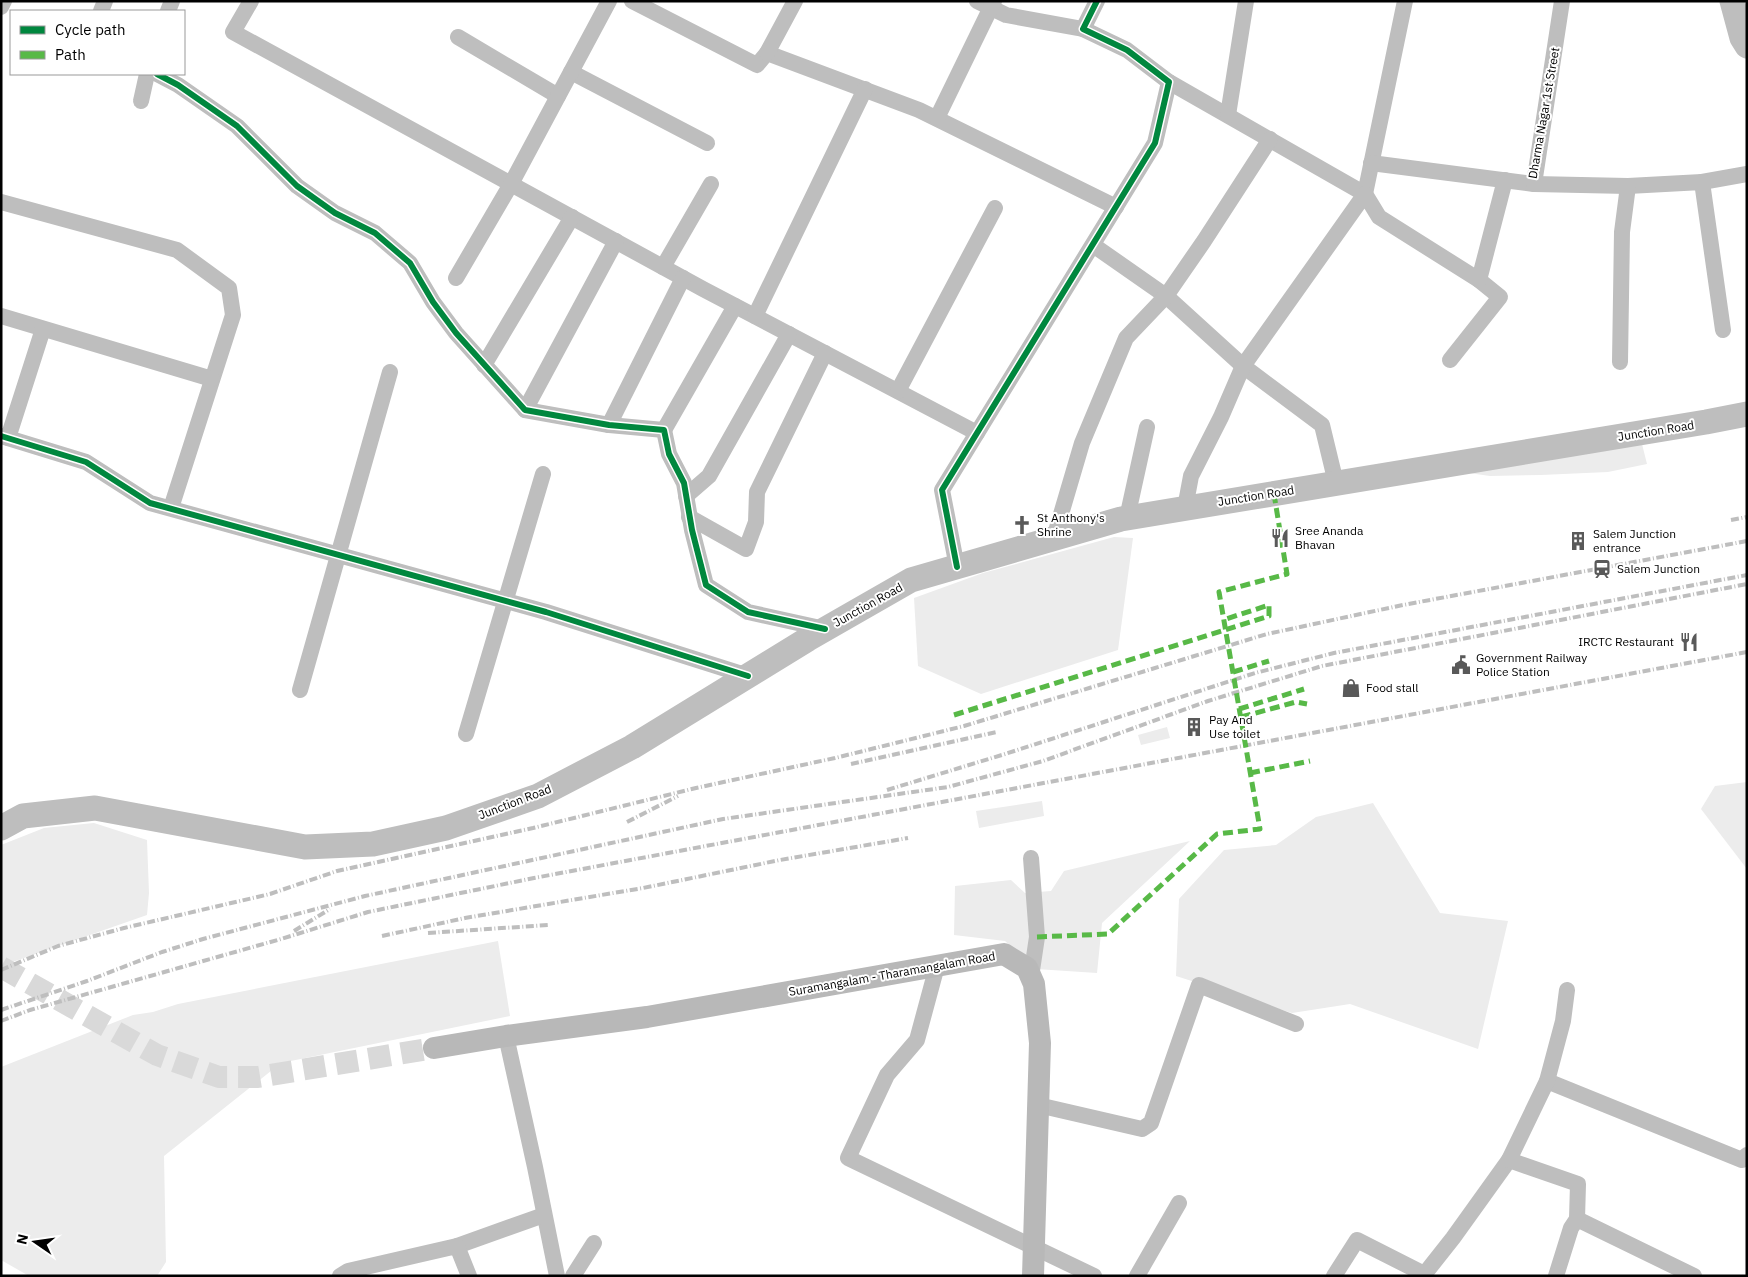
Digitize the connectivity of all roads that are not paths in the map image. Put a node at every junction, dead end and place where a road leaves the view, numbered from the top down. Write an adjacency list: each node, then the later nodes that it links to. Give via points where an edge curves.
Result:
1 (4, 1): 11 (street)
2 (251, 1): 32 (street, via 233,32)
3 (609, 1): 17 (street)
4 (632, 1): 16 (street, via 757,65)
5 (795, 1): 16 (street)
6 (1097, 1): 13 (street)
7 (1246, 1): 24 (street)
8 (1404, 1): 28 (street)
9 (1562, 1): 34 (street, Dharma Nagar 1st Street)
10 (987, 4): 13 (street, via 1006,15); 25 (street)
11 (1, 7)
12 (1739, 12): 15 (main road, via 1742,38)
13 (1083, 29): 20 (street, via 1127,50)
14 (458, 37): 22 (street)
15 (1747, 46)
16 (767, 53): 21 (street)
17 (571, 72): 22 (street); 27 (street)
18 (146, 75): 23 (street)
19 (159, 75): 57 (street, via 237,126 297,186 336,213 375,234 410,263 433,302)
20 (1169, 82): 24 (street); 39 (street, via 1155,143)
21 (865, 89): 25 (street); 50 (street)
22 (558, 96): 32 (street)
23 (141, 101)
24 (1228, 115): 26 (street)
25 (937, 118): 39 (street)
26 (1270, 139): 36 (street); 47 (street)
27 (707, 143)
28 (1372, 163): 30 (street, Dharma Nagar 1st Street); 36 (street)
29 (1747, 174): 31 (street)
30 (1505, 180): 34 (street, Dharma Nagar 1st Street); 46 (street)
31 (1702, 182): 35 (street); 52 (street)
32 (511, 184): 40 (street); 44 (street)
33 (711, 184): 43 (street)
34 (1534, 184): 35 (street)
35 (1628, 186): 56 (street, via 1622,232)
36 (1365, 194): 46 (street, via 1379,217); 58 (street)
37 (1, 202): 60 (street, via 178,250 229,288 233,315)
38 (995, 208): 61 (street)
39 (1116, 208): 42 (street)
40 (572, 217): 41 (street); 57 (street)
41 (616, 241): 43 (street); 62 (street)
42 (1093, 246): 47 (street); 67 (street)
43 (663, 267): 45 (street)
44 (456, 278)
45 (683, 278): 48 (street); 64 (street)
46 (1479, 280): 55 (street, via 1500,297)
47 (1166, 296): 58 (street); 76 (street, via 1126,338 1082,443)
48 (735, 306): 50 (street); 66 (street)
49 (1, 316): 51 (street)
50 (755, 316): 53 (street)
51 (43, 329): 60 (street); 68 (street)
52 (1723, 330)
53 (789, 334): 54 (street); 71 (street, via 709,476)
54 (825, 353): 61 (street); 74 (street, via 757,492 756,522 746,549)
55 (1450, 360)
56 (1620, 362)
57 (484, 366): 62 (street)
58 (1243, 366): 70 (street, via 1322,425); 73 (street, via 1191,476)
59 (390, 372): 77 (street)
60 (212, 379): 72 (street)
61 (898, 391): 67 (street)
62 (525, 410): 64 (street)
63 (1747, 414): 70 (main road, Junction Road)
64 (610, 425): 66 (street)
65 (1148, 427): 75 (street)
66 (664, 430): 71 (street, via 669,454 684,483)
67 (977, 433): 78 (street, via 942,490)
68 (5, 437): 72 (street, via 86,462 150,503)
69 (543, 474): 79 (street)
70 (1336, 483): 73 (main road, Junction Road)
71 (686, 496): 74 (street)
72 (170, 508): 77 (street)
73 (1185, 508): 75 (main road, Junction Road)
74 (689, 517): 80 (street, via 706,585 748,612)
75 (1127, 518): 76 (main road, Junction Road)
76 (1054, 538): 78 (main road, Junction Road)
77 (337, 554): 79 (street); 82 (street)
78 (957, 567): 80 (main road, Junction Road, via 911,580)
79 (506, 601): 81 (street); 83 (street)
80 (825, 629): 81 (main road, Junction Road)
81 (748, 676): 84 (main road, Junction Road, via 632,747 538,796 446,828 373,844 305,847 95,808 23,816)
82 (300, 690)
83 (466, 734)
84 (1, 828)
85 (1031, 858): 87 (street, via 1037,937)
86 (937, 966): 87 (main road, Suramangalam - Tharamangalam Road, via 1004,954 1027,968); 90 (main road, Suramangalam - Tharamangalam Road, via 647,1017); 101 (street, via 917,1040 887,1076 848,1158)
87 (1031, 976): 93 (main road, via 1040,1043)
88 (1567, 990): 92 (street, via 1563,1021)
89 (1296, 1024): 93 (street, via 1199,985 1151,1123 1142,1129)
90 (506, 1036): 91 (main road, Suramangalam - Tharamangalam Road); 97 (street)
91 (434, 1048)
92 (1547, 1081): 94 (street, via 1742,1160); 95 (street)
93 (1038, 1105): 101 (main road)
94 (1747, 1155)
95 (1509, 1160): 98 (street, via 1578,1184); 103 (street)
96 (1179, 1203): 109 (street)
97 (544, 1216): 100 (street); 105 (street)
98 (1577, 1219): 111 (street, via 1570,1228); 112 (street)
99 (594, 1243): 106 (street)
100 (457, 1246): 102 (street); 104 (street)
101 (1034, 1248): 107 (main road); 108 (street)
102 (346, 1274)
103 (1424, 1275): 110 (street, via 1357,1240)
104 (470, 1276)
105 (557, 1276)
106 (573, 1276)
107 (1033, 1276)
108 (1094, 1276)
109 (1137, 1276)
110 (1334, 1276)
111 (1556, 1276)
112 (1694, 1276)

